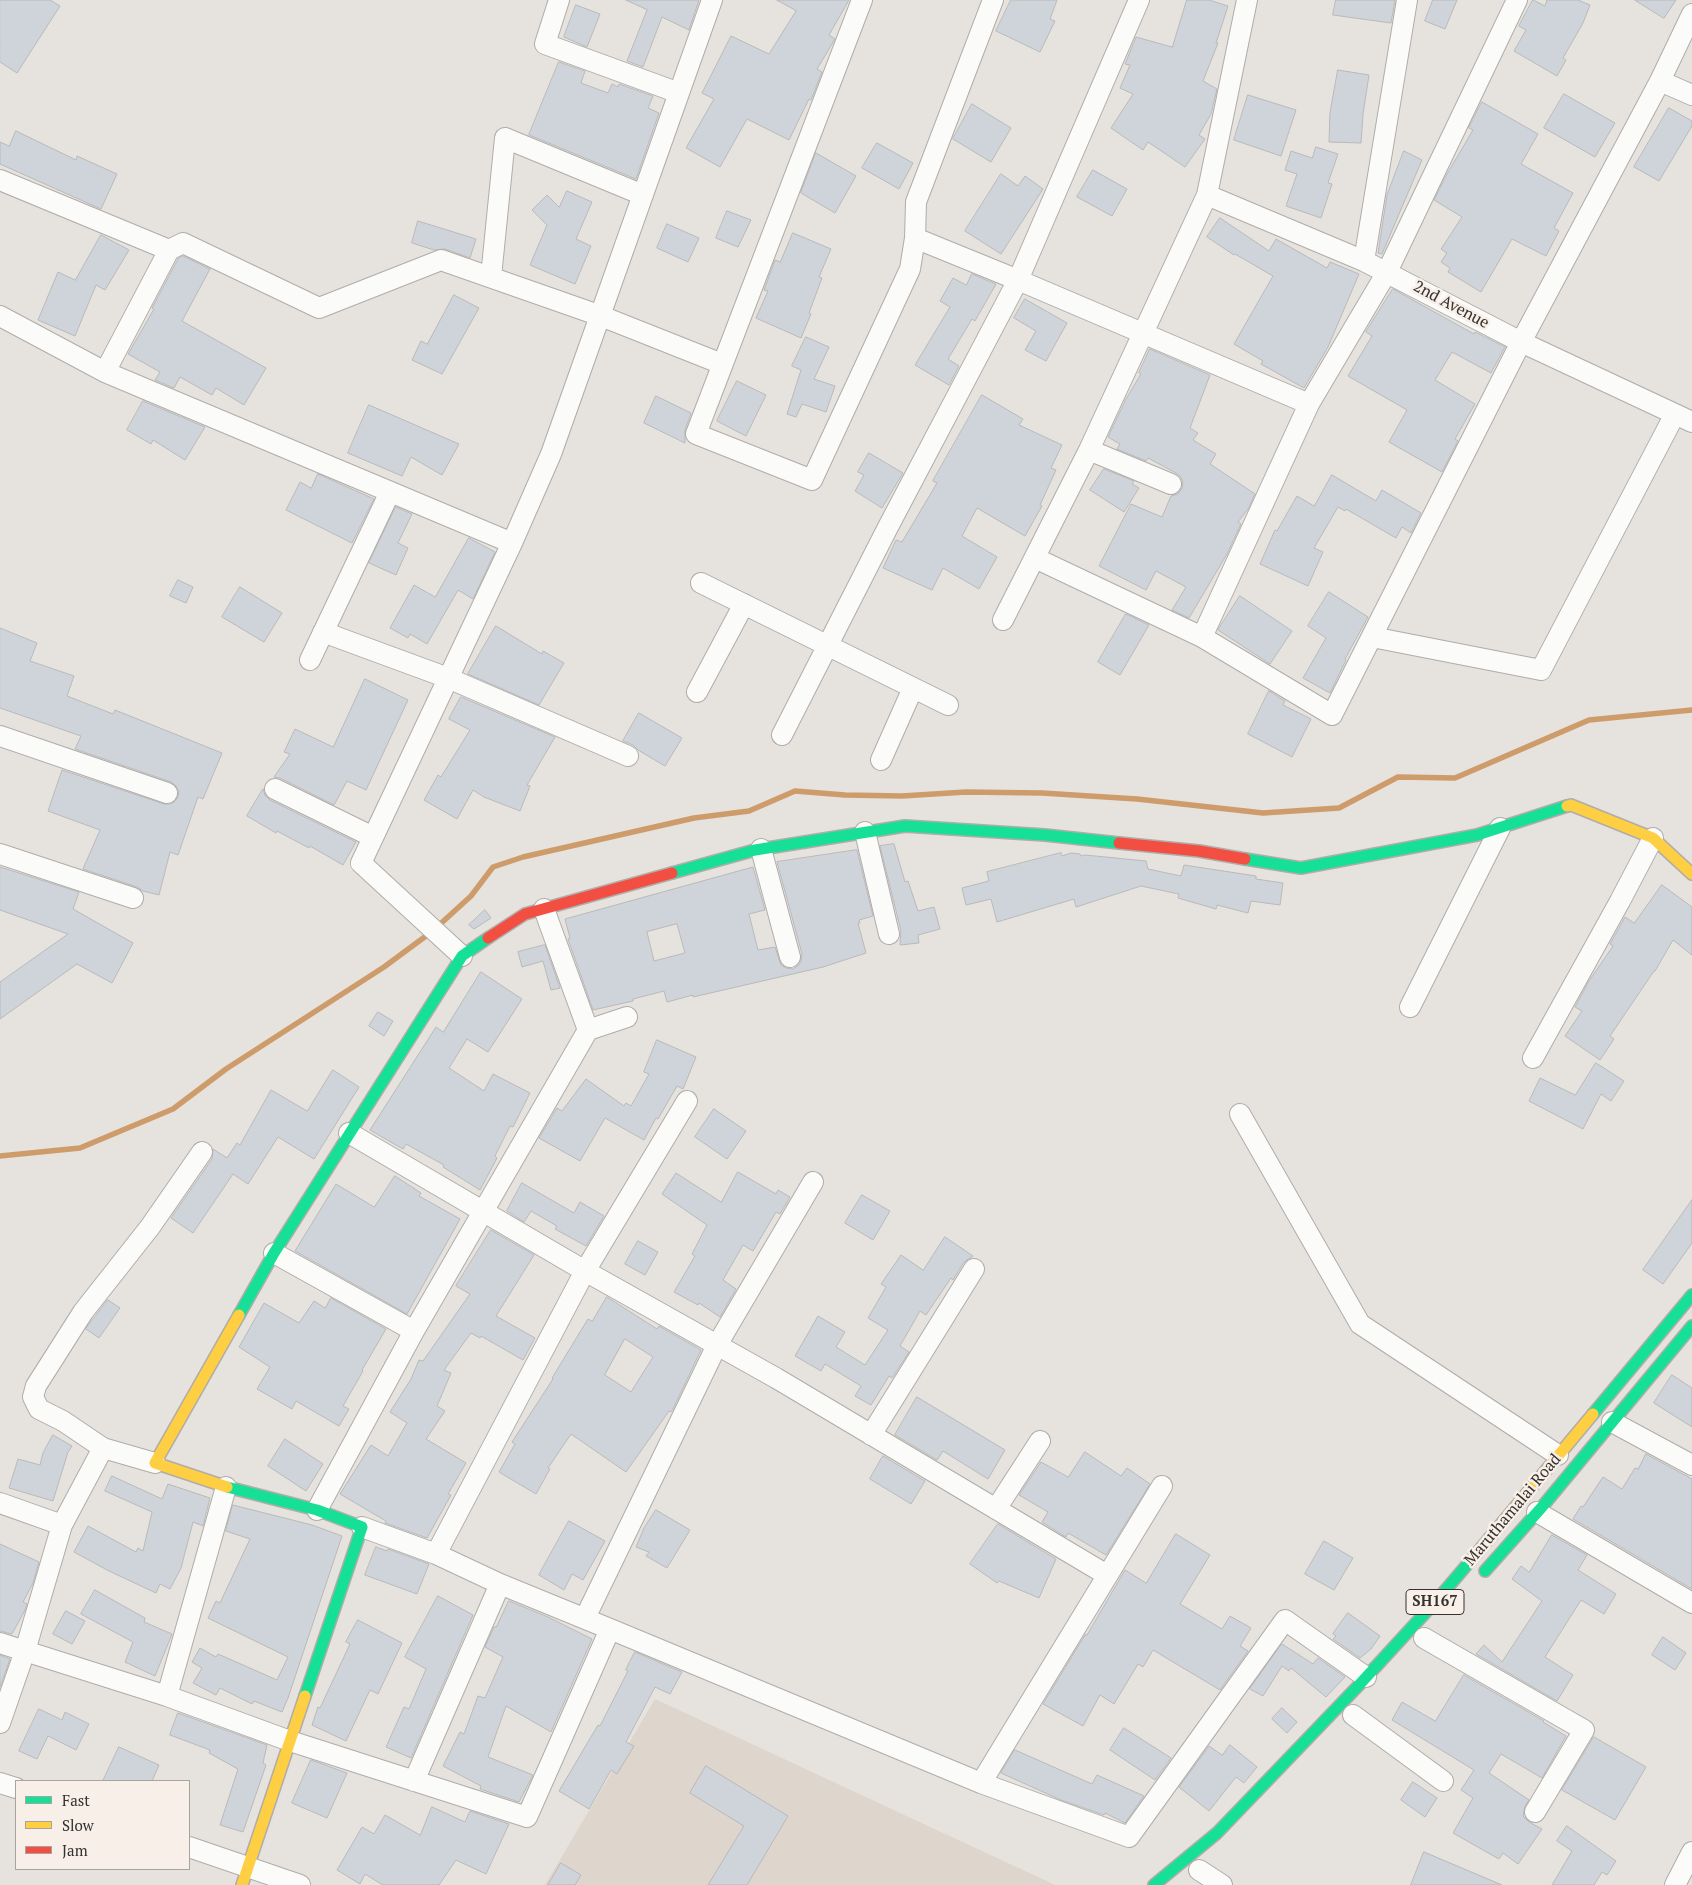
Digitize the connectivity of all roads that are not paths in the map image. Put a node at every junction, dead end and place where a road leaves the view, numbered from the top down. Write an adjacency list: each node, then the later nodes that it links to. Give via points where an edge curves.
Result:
1 (559, 0): 11 (street, via 545,44)
2 (712, 0): 11 (street)
3 (862, 0): 26 (street)
4 (993, 0): 16 (street, via 916,202)
5 (1139, 0): 21 (street)
6 (1247, 0): 15 (street)
7 (1407, 0): 18 (street)
8 (1517, 0): 19 (street)
9 (1692, 14): 10 (street)
10 (1660, 81): 12 (street); 25 (street)
11 (680, 93): 14 (street)
12 (1692, 95)
13 (0, 180): 17 (street)
14 (643, 195): 20 (street, via 505,138); 23 (street)
15 (1207, 195): 18 (street, 2nd Avenue); 24 (street)
16 (915, 238): 21 (street); 26 (street, via 910,269 812,480 696,434)
17 (169, 250): 20 (street, via 183,243 319,308 442,260); 27 (street)
18 (1364, 260): 19 (street, 2nd Avenue)
19 (1387, 272): 25 (street, 2nd Avenue); 28 (street)
20 (491, 277): 23 (street)
21 (1018, 280): 24 (street); 41 (street)
22 (0, 316): 27 (street)
23 (600, 316): 26 (street); 33 (street, via 551,454)
24 (1142, 333): 28 (street); 30 (street)
25 (1521, 342): 29 (street, 2nd Avenue); 40 (street)
26 (722, 364)
27 (105, 372): 32 (street)
28 (1309, 404): 39 (street)
29 (1683, 418): 40 (street, via 1541,670)
30 (1089, 450): 31 (street); 34 (street)
31 (1171, 484)
32 (390, 492): 33 (street); 38 (street)
33 (512, 543): 43 (street)
34 (1035, 558): 37 (street); 39 (street)
35 (701, 583): 36 (street)
36 (744, 604): 41 (street); 45 (street)
37 (1003, 620)
38 (323, 632): 42 (street); 43 (street)
39 (1202, 637): 40 (street, via 1332,716)
40 (1372, 637)
41 (827, 647): 44 (street); 47 (street)
42 (310, 660)
43 (448, 678): 49 (street); 55 (street)
44 (913, 688): 46 (street); 50 (street)
45 (697, 692)
46 (948, 705)
47 (782, 735)
48 (0, 736): 52 (street)
49 (628, 756)
50 (881, 760)
51 (275, 789): 55 (street)
52 (168, 793)
53 (1500, 828): 54 (street, via 1301,868 1199,851 1045,835 905,826); 56 (street, via 1571,804); 65 (street)
54 (865, 832): 57 (street); 62 (street)
55 (373, 837): 63 (street, via 361,863)
56 (1653, 838): 59 (street); 68 (street)
57 (761, 849): 61 (street); 64 (street)
58 (0, 854): 60 (street)
59 (1692, 874)
60 (133, 898)
61 (544, 909): 63 (street, via 525,914); 67 (street)
62 (889, 934)
63 (462, 956): 71 (street)
64 (790, 957)
65 (1410, 1007)
66 (627, 1017): 67 (street)
67 (588, 1030): 74 (street)
68 (1533, 1058)
69 (687, 1101): 77 (street)
70 (1240, 1114): 86 (street, via 1360,1324)
71 (349, 1133): 74 (street); 75 (street)
72 (202, 1152): 85 (street, via 134,1248 83,1312 36,1386 33,1397 39,1409)
73 (813, 1182): 81 (street)
74 (484, 1212): 77 (street); 80 (street)
75 (274, 1254): 80 (street); 87 (street)
76 (974, 1269): 83 (street)
77 (585, 1271): 81 (street); 97 (street)
78 (1692, 1295): 86 (street, Maruthamalai Road / SH167)
79 (1692, 1326): 82 (street, Maruthamalai Road / SH167)
80 (414, 1331): 93 (street)
81 (717, 1345): 83 (street); 102 (street)
82 (1612, 1422): 88 (street); 94 (street, Maruthamalai Road / SH167)
83 (871, 1435): 92 (street)
84 (1040, 1441): 92 (street)
85 (103, 1448): 87 (street); 95 (street)
86 (1558, 1455): 107 (street, Maruthamalai Road / SH167, via 1437,1600)
87 (155, 1463): 90 (street)
88 (1692, 1465)
89 (1162, 1486): 98 (street)
90 (226, 1487): 93 (street); 108 (street)
91 (0, 1503): 95 (street)
92 (996, 1509): 98 (street)
93 (317, 1510): 96 (street)
94 (1537, 1512): 99 (street, Maruthamalai Road / SH167); 101 (street)
95 (62, 1525): 106 (street)
96 (362, 1527): 97 (street); 111 (street)
97 (436, 1554): 100 (street)
98 (1107, 1575): 115 (street)
99 (1477, 1580)
100 (500, 1584): 102 (street); 112 (street)
101 (1692, 1603)
102 (585, 1618): 103 (street)
103 (610, 1629): 112 (street, via 527,1817); 115 (street)
104 (1424, 1638): 117 (street, via 1584,1730)
105 (0, 1643): 106 (street)
106 (25, 1651): 108 (street); 110 (street)
107 (1366, 1677): 115 (street, via 1286,1620 1129,1837); 123 (street, Maruthamalai Road / SH167, via 1218,1833)
108 (167, 1696): 111 (street)
109 (1353, 1715): 113 (street)
110 (0, 1722)
111 (290, 1741): 112 (street); 121 (street)
112 (414, 1781)
113 (1443, 1781)
114 (0, 1782): 116 (street)
115 (981, 1783)
116 (15, 1788)
117 (1535, 1812)
118 (190, 1848): 121 (street)
119 (1692, 1852): 125 (street)
120 (1200, 1870): 124 (street)
121 (246, 1876): 122 (street)
122 (300, 1885)
123 (1154, 1885)
124 (1222, 1885)
125 (1675, 1885)

